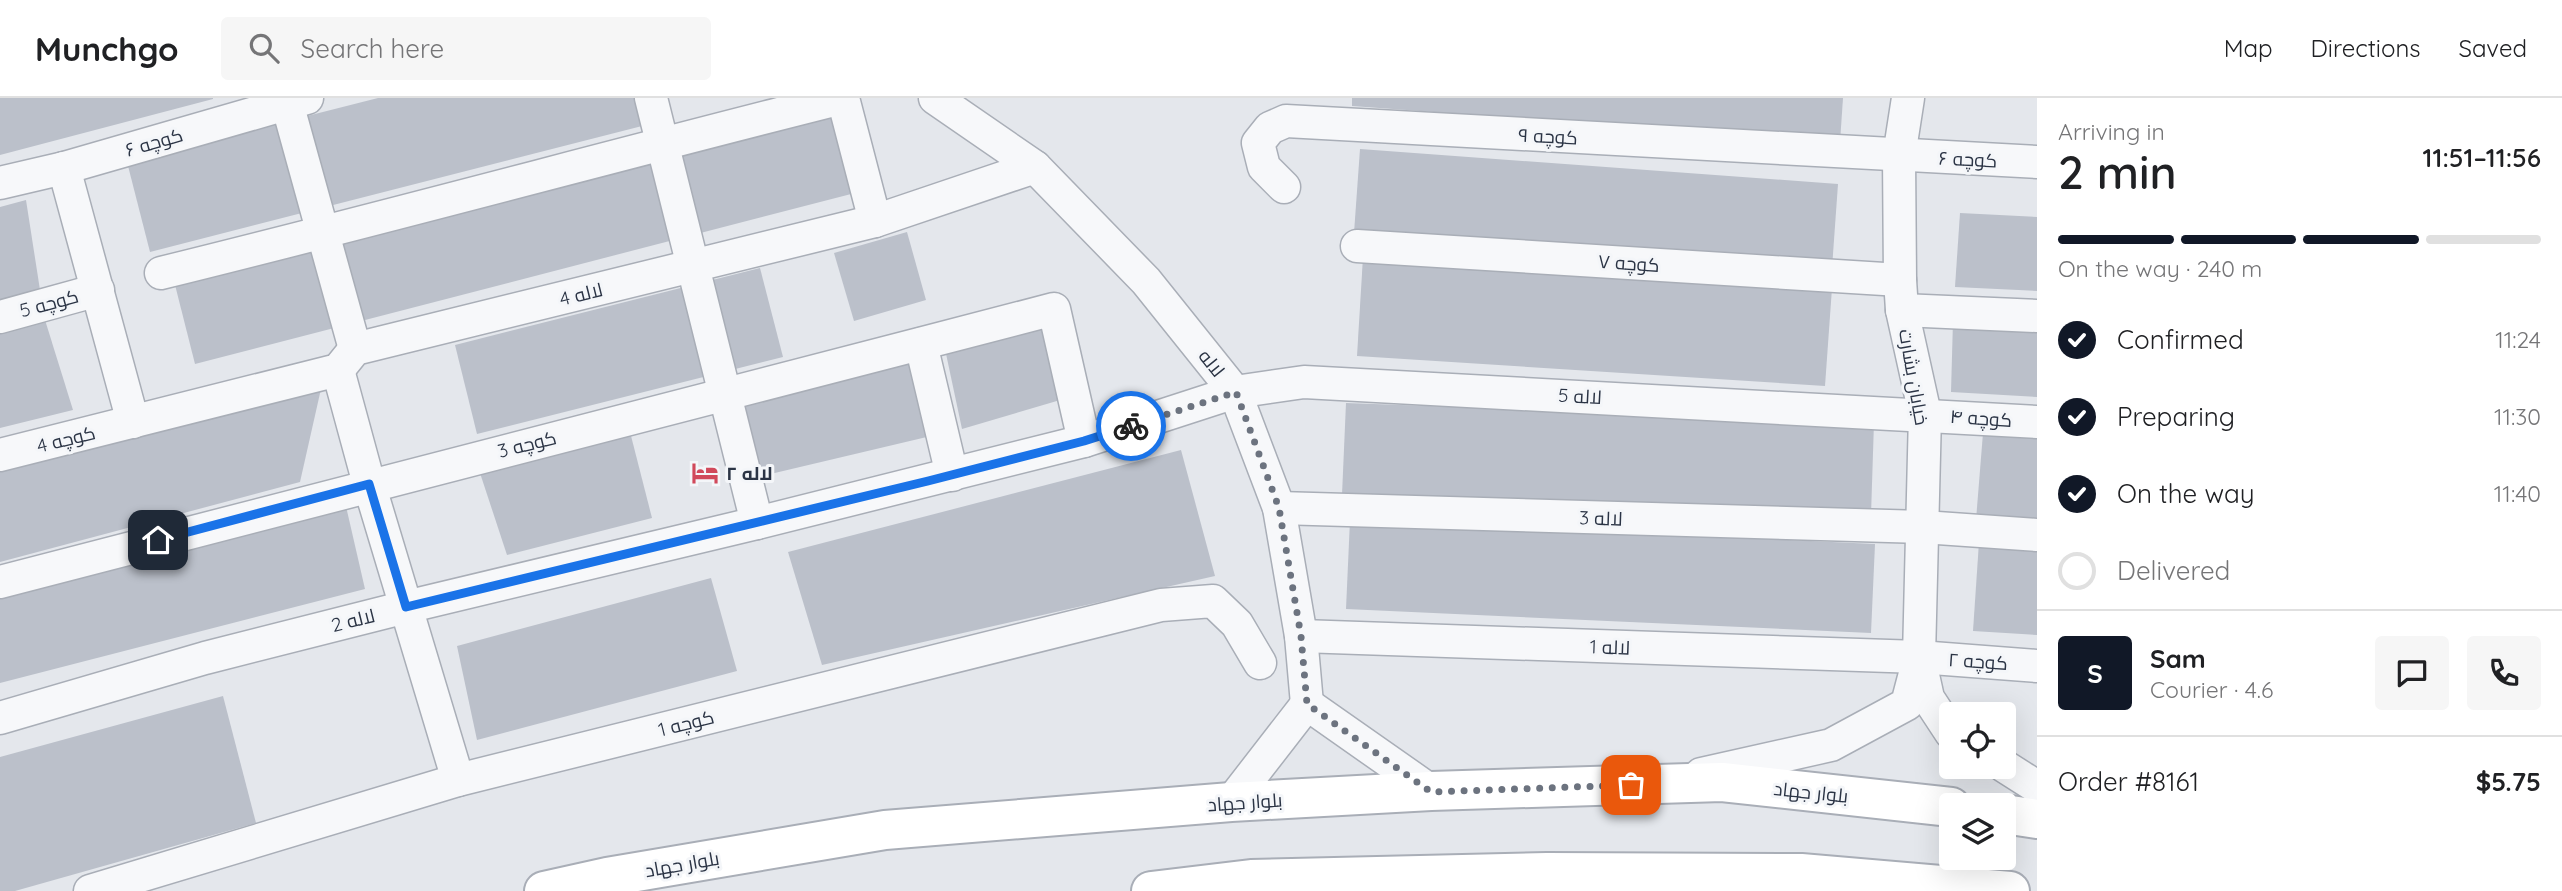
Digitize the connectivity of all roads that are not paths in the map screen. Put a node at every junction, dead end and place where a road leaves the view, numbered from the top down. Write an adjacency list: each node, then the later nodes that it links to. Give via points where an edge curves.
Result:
1 (650, 98): 6 (street)
2 (843, 98): 6 (street); 13 (street)
3 (934, 98): 9 (street, لاله)
4 (1908, 98): 7 (street, خیابان بشارت)
5 (294, 100): 10 (street, کوچه ۶); 14 (street)
6 (661, 143): 14 (street); 16 (street)
7 (1899, 156): 8 (street, کوچه ۶); 12 (street, کوچه ۹, via 1286,121 1270,128 1258,143 1264,167); 19 (street, خیابان بشارت)
8 (2037, 162)
9 (1035, 167): 13 (street, لاله 4); 24 (street, لاله, via 1146,281)
10 (64, 168): 11 (street, کوچه ۶); 18 (street)
11 (0, 183)
12 (1284, 187)
13 (875, 221): 16 (street, لاله 4)
14 (323, 233): 17 (street); 23 (street)
15 (1357, 246): 19 (street, کوچه ۷)
16 (693, 267): 23 (street, لاله 4); 25 (street)
17 (161, 272)
18 (98, 290): 21 (street, کوچه 5); 27 (street)
19 (1901, 295): 20 (street, کوچه ۷); 26 (street, خیابان بشارت)
20 (2037, 316)
21 (0, 317)
22 (921, 344): 25 (street, کوچه 3); 29 (street, کوچه 3, via 1054,309); 31 (street)
23 (346, 359): 27 (street, لاله 4); 32 (street)
24 (1236, 392): 26 (street, لاله 5, via 1304,382); 29 (street, لاله 2); 33 (street, لاله)
25 (726, 395): 32 (street, کوچه 3); 34 (street)
26 (1925, 414): 28 (street, کوچه ۴); 35 (street, خیابان بشارت)
27 (133, 422): 30 (street, کوچه 4)
28 (2037, 422)
29 (1084, 441): 31 (street, لاله 2)
30 (0, 455)
31 (952, 475): 34 (street, لاله 2)
32 (369, 484): 37 (street, کوچه 3); 38 (street)
33 (1279, 508): 35 (street, لاله 3); 39 (street, لاله)
34 (757, 523): 38 (street, لاله 2)
35 (1923, 527): 36 (street, لاله 3); 40 (street, خیابان بشارت)
36 (2037, 535)
37 (0, 582)
38 (406, 607): 45 (street, لاله 2); 47 (street)
39 (1301, 636): 40 (street, لاله 1); 43 (street, لاله)
40 (1919, 657): 42 (street, کوچه ۲); 44 (street, خیابان بشارت, via 1928,698); 48 (street, خیابان بشارت, via 1907,704 1831,745)
41 (1260, 663): 47 (street, کوچه 1, via 1237,624 1213,601 1161,605)
42 (2037, 666)
43 (1307, 704): 50 (street); 51 (street)
44 (1939, 715)
45 (0, 718)
46 (2016, 774): 49 (street)
47 (458, 780): 55 (street, کوچه 1)
48 (1656, 784): 50 (main road, بلوار جهاد); 52 (main road, بلوار جهاد, via 1722,782)
49 (2037, 787)
50 (1431, 792): 51 (main road, بلوار جهاد)
51 (1231, 802): 56 (main road, بلوار جهاد, via 885,830)
52 (1939, 806)
53 (2016, 816): 54 (main road)
54 (2037, 819)
55 (90, 891)
56 (544, 891)
57 (1151, 891): 58 (main road, via 1251,879 1548,872 1801,873)
58 (2010, 891)

